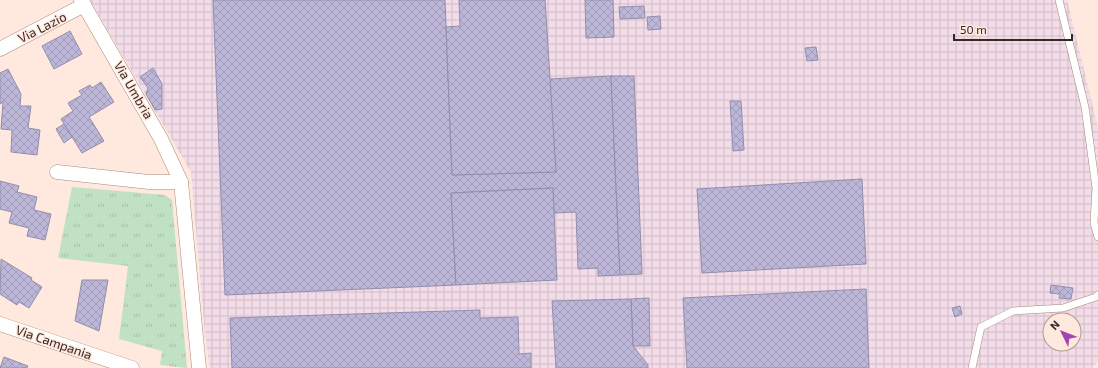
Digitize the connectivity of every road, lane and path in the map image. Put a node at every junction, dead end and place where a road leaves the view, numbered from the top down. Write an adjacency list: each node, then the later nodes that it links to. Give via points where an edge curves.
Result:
1 (1059, 0): 6 (lane, via 1085,107 1096,188 1094,223)
2 (83, 3): 3 (street, Via Lazio); 5 (street, Via Umbria, via 161,139)
3 (0, 49)
4 (57, 172): 5 (street, via 149,182)
5 (181, 182): 10 (street, Via Umbria)
6 (1098, 237)
7 (1098, 295): 11 (lane, via 1063,308 1013,311 981,327)
8 (0, 324): 9 (street, Via Campania)
9 (132, 368)
10 (199, 368)
11 (972, 368)

